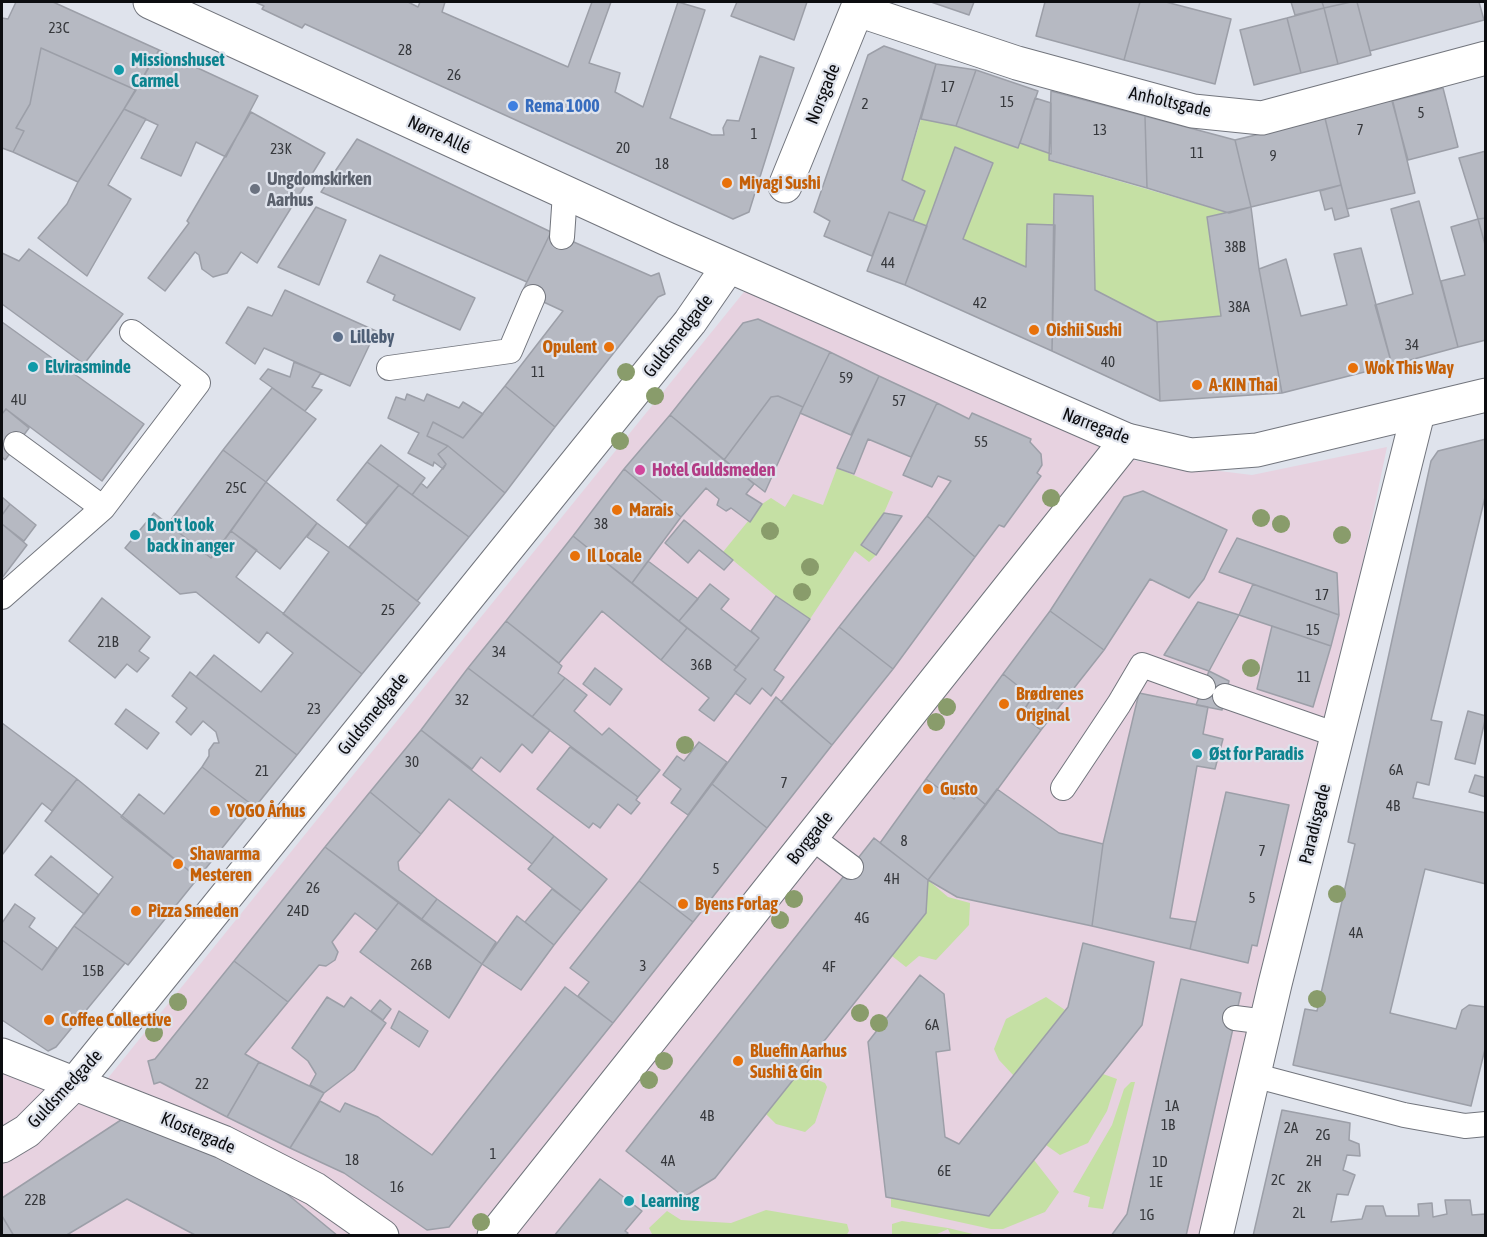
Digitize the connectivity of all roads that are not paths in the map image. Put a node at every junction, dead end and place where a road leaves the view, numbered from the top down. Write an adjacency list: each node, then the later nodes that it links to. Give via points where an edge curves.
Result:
1 (150, 2): 5 (street, Nørre Allé)
2 (859, 6): 3 (street, Anholtsgade, via 1017,63 1193,111 1262,118); 4 (street, Norsgade)
3 (1485, 58)
4 (785, 186)
5 (565, 193): 6 (lane); 7 (street, Nørre Allé)
6 (562, 237)
7 (728, 267): 13 (street, Nørregade); 25 (street, Guldsmedgade, via 690,322)
8 (533, 297): 10 (lane, via 510,351)
9 (132, 332): 15 (lane, via 198,383)
10 (389, 368)
11 (1485, 395): 12 (street, Nørregade)
12 (1418, 413): 13 (street, Nørregade, via 1257,450 1191,455); 19 (street, Paradisgade)
13 (1127, 440): 21 (street, Borggade)
14 (16, 444): 15 (lane)
15 (103, 508): 16 (lane)
16 (2, 597)
17 (1203, 687): 20 (lane, via 1142,665)
18 (1226, 696): 19 (lane)
19 (1337, 735): 24 (street, Paradisgade, via 1251,1020)
20 (1063, 788)
21 (811, 837): 22 (lane); 29 (street, Borggade)
22 (851, 867)
23 (2, 1055): 25 (street, Klostergade)
24 (1253, 1075): 26 (lane, via 1404,1115 1465,1126); 30 (street, Paradisgade)
25 (76, 1082): 27 (street, Guldsmedgade, via 27,1131); 28 (street, Klostergade, via 222,1142 315,1189)
26 (1485, 1124)
27 (2, 1146)
28 (382, 1236)
29 (494, 1236)
30 (1216, 1236)

